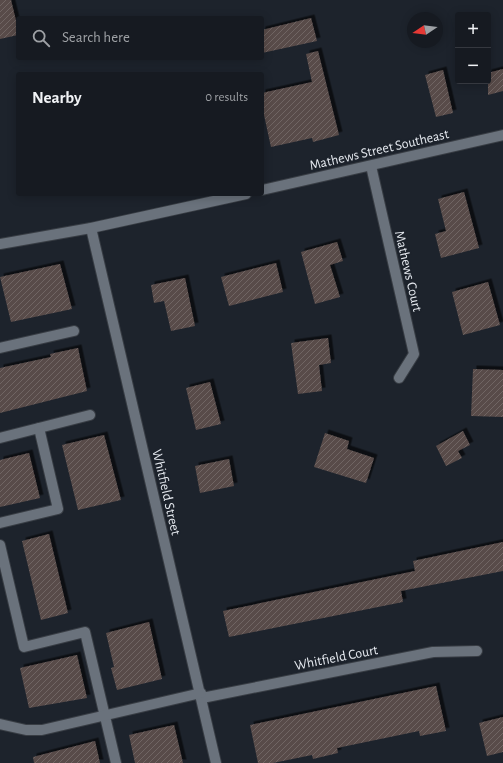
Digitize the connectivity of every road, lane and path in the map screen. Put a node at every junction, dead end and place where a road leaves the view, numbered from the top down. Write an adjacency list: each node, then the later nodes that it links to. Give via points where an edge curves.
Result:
1 (503, 135): 2 (street, Mathews Street Southeast)
2 (371, 166): 3 (street, Mathews Street Southeast); 9 (street, Mathews Court, via 414,354)
3 (264, 190)
4 (237, 196): 5 (street)
5 (91, 228): 6 (street); 16 (street, Whitfield Street)
6 (0, 244)
7 (74, 331): 8 (street)
8 (0, 348)
9 (399, 378)
10 (90, 415): 11 (street)
11 (39, 428): 12 (street); 13 (street, via 58,508)
12 (0, 438)
13 (0, 524)
14 (0, 545): 17 (street, via 24,646 85,632)
15 (477, 651): 16 (street, Whitfield Court, via 433,652)
16 (201, 696): 17 (street, Whitfield Court); 20 (street, Whitfield Street)
17 (105, 716): 18 (street, Whitfield Court, via 42,730 26,730); 19 (street)
18 (0, 724)
19 (116, 763)
20 (216, 763)

